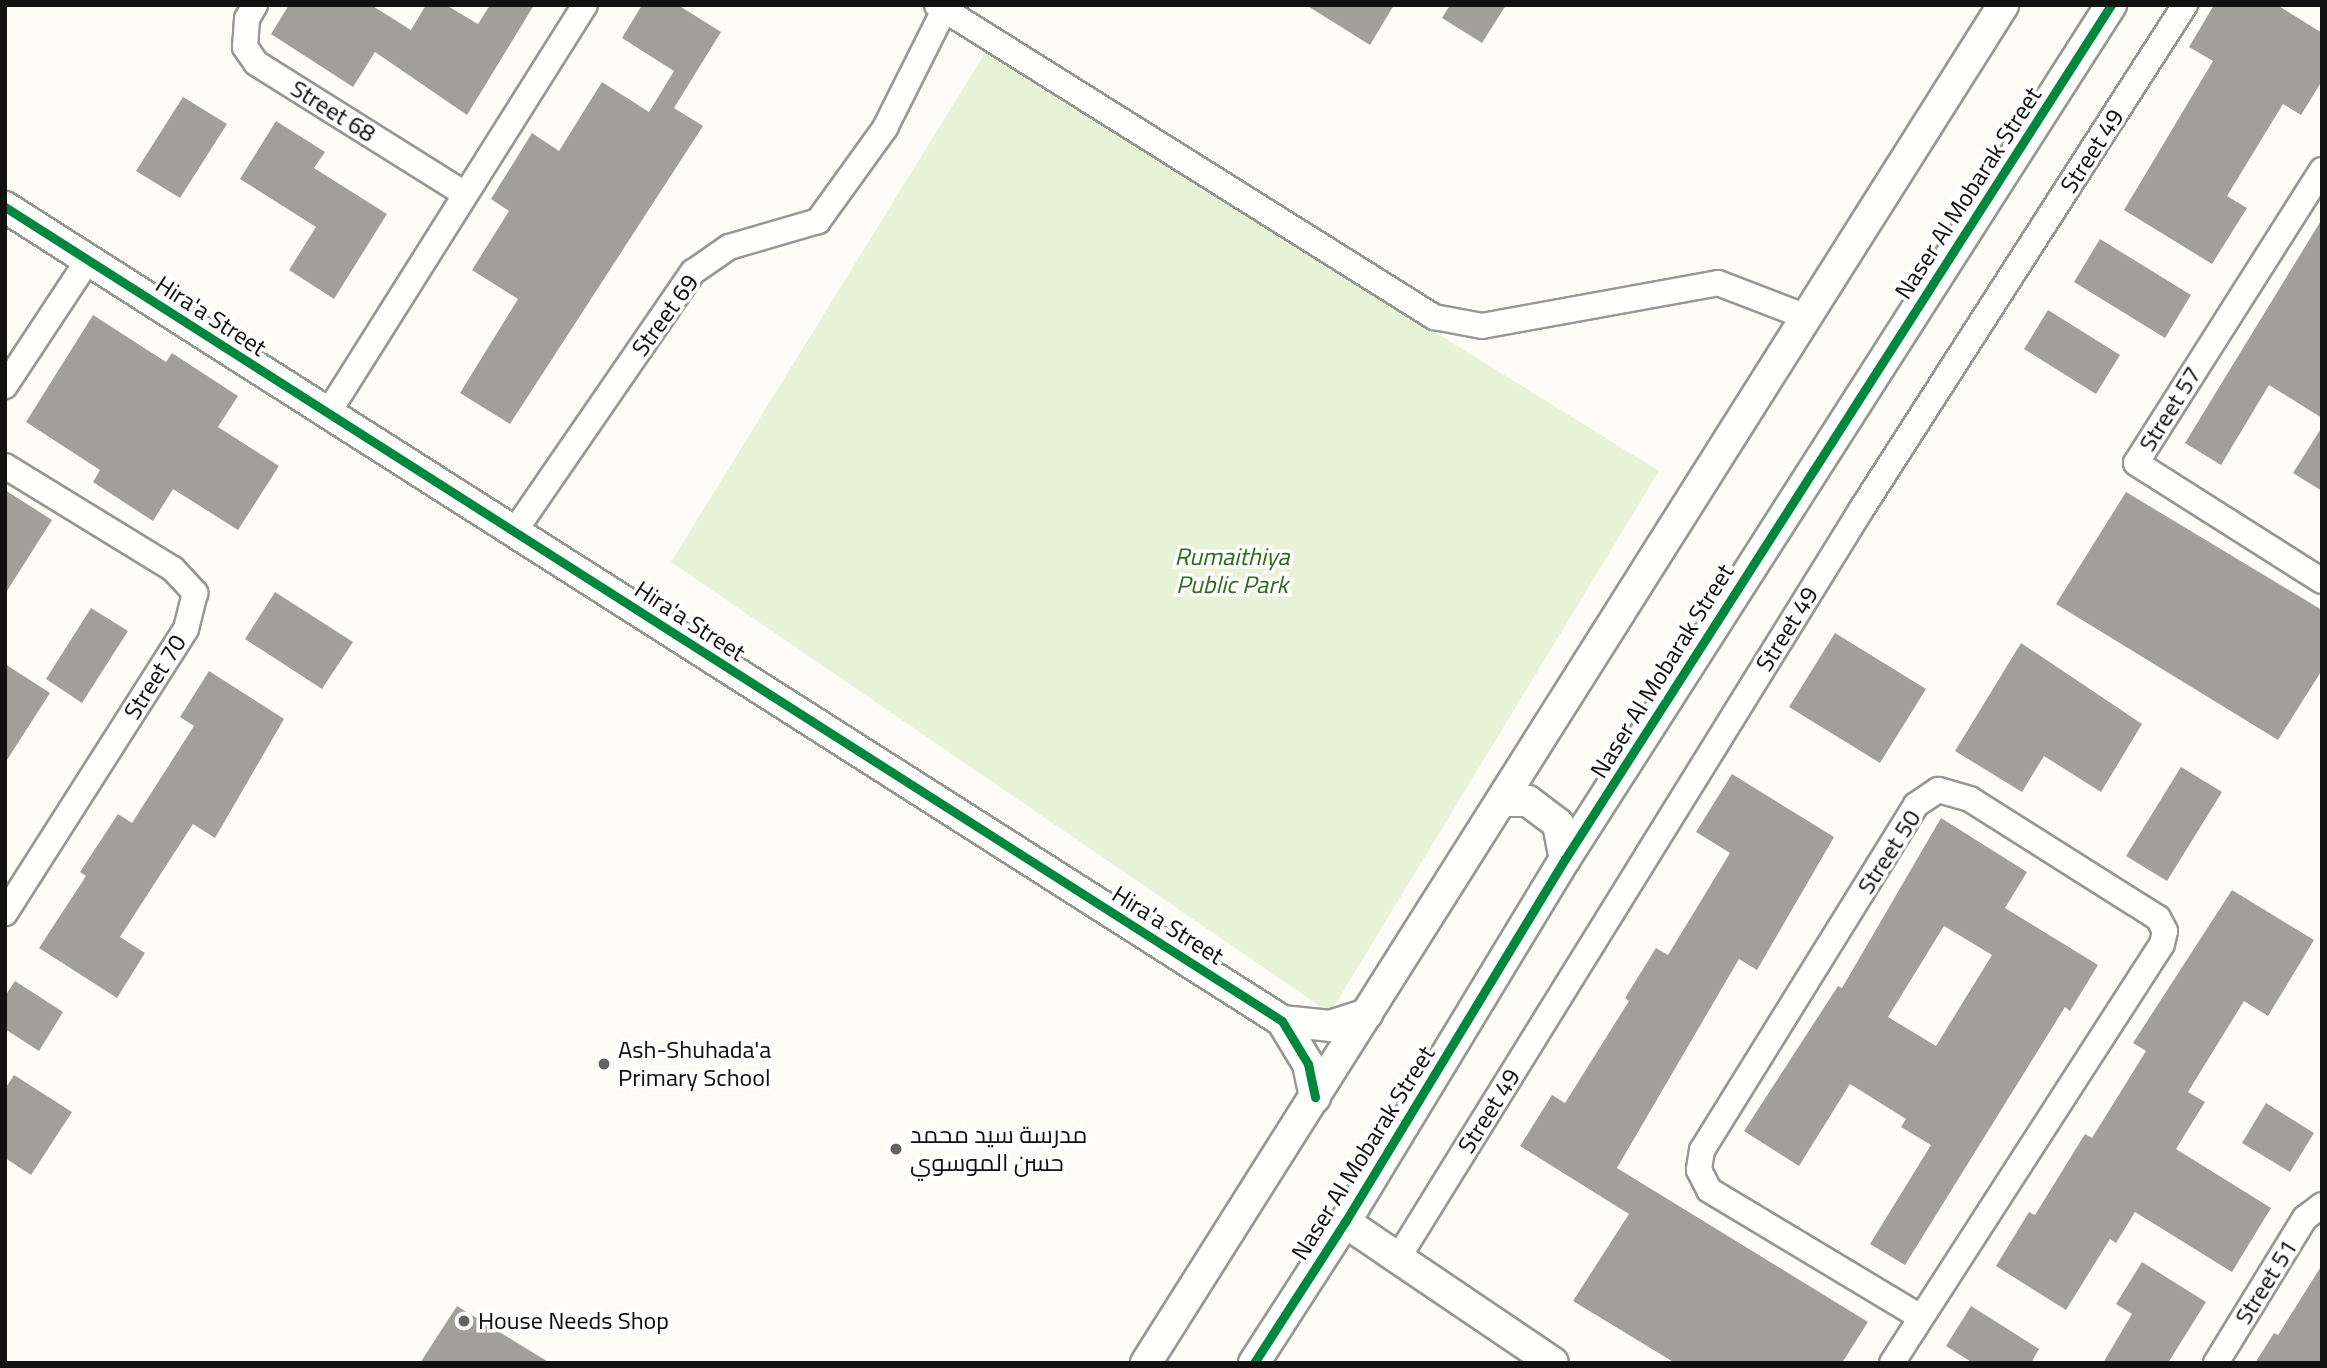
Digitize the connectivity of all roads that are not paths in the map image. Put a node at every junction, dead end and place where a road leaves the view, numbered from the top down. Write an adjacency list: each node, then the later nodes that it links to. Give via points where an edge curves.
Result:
1 (256, 5): 8 (street, Street 68, via 247,19 245,47 256,63)
2 (584, 5): 8 (street)
3 (2003, 5): 11 (street)
4 (2111, 5): 18 (street, Naser Al Mobarak Street)
5 (2185, 5): 25 (street, Street 49, via 1861,510)
6 (940, 9): 11 (street, via 1434,317 1482,326 1718,284); 15 (street, Street 69, via 885,128 818,221 729,247 693,272)
7 (2322, 170): 16 (street, Street 57, via 2136,463)
8 (463, 193): 13 (street)
9 (5, 207): 10 (street, Hira'a Street)
10 (88, 260): 12 (street); 13 (street, Hira'a Street)
11 (1804, 316): 17 (street)
12 (5, 386)
13 (328, 413): 15 (street, Hira'a Street)
14 (5, 466): 19 (street, Street 70, via 173,569 195,593 186,629)
15 (514, 532): 21 (street, Hira'a Street)
16 (2322, 581)
17 (1502, 801): 18 (street, via 1528,801 1558,824); 20 (street)
18 (1565, 859): 24 (street, Naser Al Mobarak Street)
19 (5, 914)
20 (1367, 1014): 21 (street, Hira'a Street, via 1330,1026); 22 (street)
21 (1282, 1021): 22 (street, Hira'a Street, via 1305,1056)
22 (1315, 1097): 27 (street)
23 (2322, 1205): 33 (street, Street 51, via 2305,1219)
24 (1345, 1222): 25 (street); 30 (street, Naser Al Mobarak Street)
25 (1398, 1258): 31 (street)
26 (1920, 1317): 26 (street, Street 50, via 2162,944 2165,931 2158,918 1981,807 1938,790 1916,805 1702,1150 1699,1170 1709,1190); 32 (street, Street 50)
27 (1167, 1331): 28 (street); 29 (street)
28 (1146, 1363)
29 (1159, 1363)
30 (1254, 1363)
31 (1553, 1363)
32 (1892, 1363)
33 (2216, 1363)

